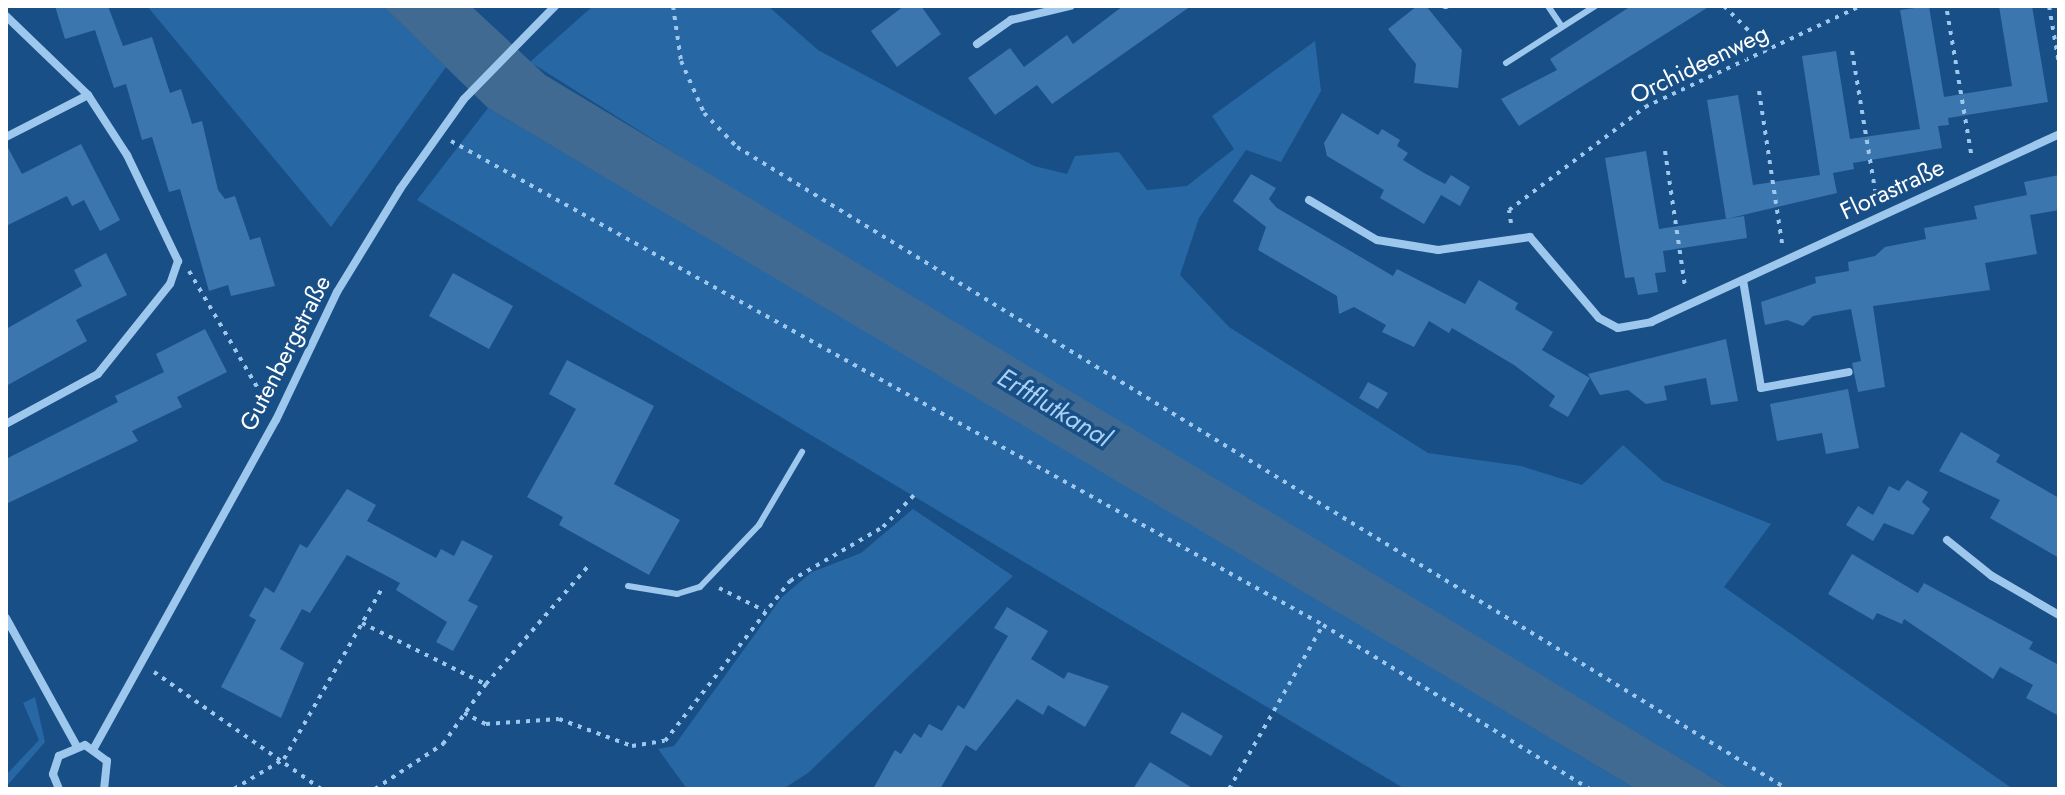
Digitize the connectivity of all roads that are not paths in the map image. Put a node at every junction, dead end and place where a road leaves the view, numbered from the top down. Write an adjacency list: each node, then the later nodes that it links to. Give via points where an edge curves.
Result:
1 (555, 6): 22 (street, Gutenbergstraße, via 464,99 337,292 276,420)
2 (1070, 6): 7 (street, via 1011,20)
3 (1548, 6): 6 (lane)
4 (1595, 6): 6 (lane)
5 (6, 16): 9 (street)
6 (1562, 27): 8 (lane)
7 (977, 44)
8 (1506, 63)
9 (88, 95): 11 (street); 15 (street, via 127,155 178,261 170,284 98,374)
10 (2059, 134): 13 (street, Florastraße)
11 (6, 137)
12 (1309, 200): 13 (street, Florastraße, via 1377,240 1438,250 1530,237 1599,318 1618,328)
13 (1743, 280): 14 (street, via 1761,388)
14 (1849, 372)
15 (6, 424)
16 (802, 452): 18 (lane, via 759,525 706,582 677,594)
17 (1947, 540): 19 (street, via 1992,576)
18 (628, 586)
19 (2059, 615)
20 (6, 618): 21 (street)
21 (76, 745): 22 (street); 23 (street, via 55,764)
22 (94, 748): 24 (street, via 110,770)
23 (59, 789)
24 (104, 789)

